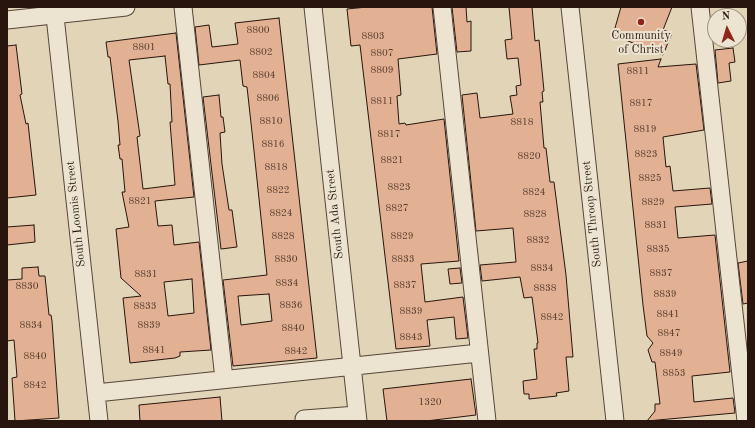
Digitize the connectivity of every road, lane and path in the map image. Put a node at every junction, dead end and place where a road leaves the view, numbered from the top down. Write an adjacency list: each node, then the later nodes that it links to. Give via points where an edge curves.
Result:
1 (126, 7): 7 (street)
2 (183, 7): 11 (street)
3 (313, 7): 10 (street, South Ada Street)
4 (442, 7): 9 (street)
5 (570, 7): 17 (street, South Throop Street)
6 (700, 7): 18 (street)
7 (54, 11): 8 (street); 12 (street, South Loomis Street)
8 (7, 20)
9 (479, 353): 10 (street); 16 (street)
10 (352, 366): 11 (street); 14 (street, South Ada Street)
11 (224, 379): 12 (street)
12 (96, 393): 15 (street, South Loomis Street)
13 (303, 414): 14 (street)
14 (357, 418)
15 (99, 421)
16 (487, 421)
17 (615, 421)
18 (746, 421)

